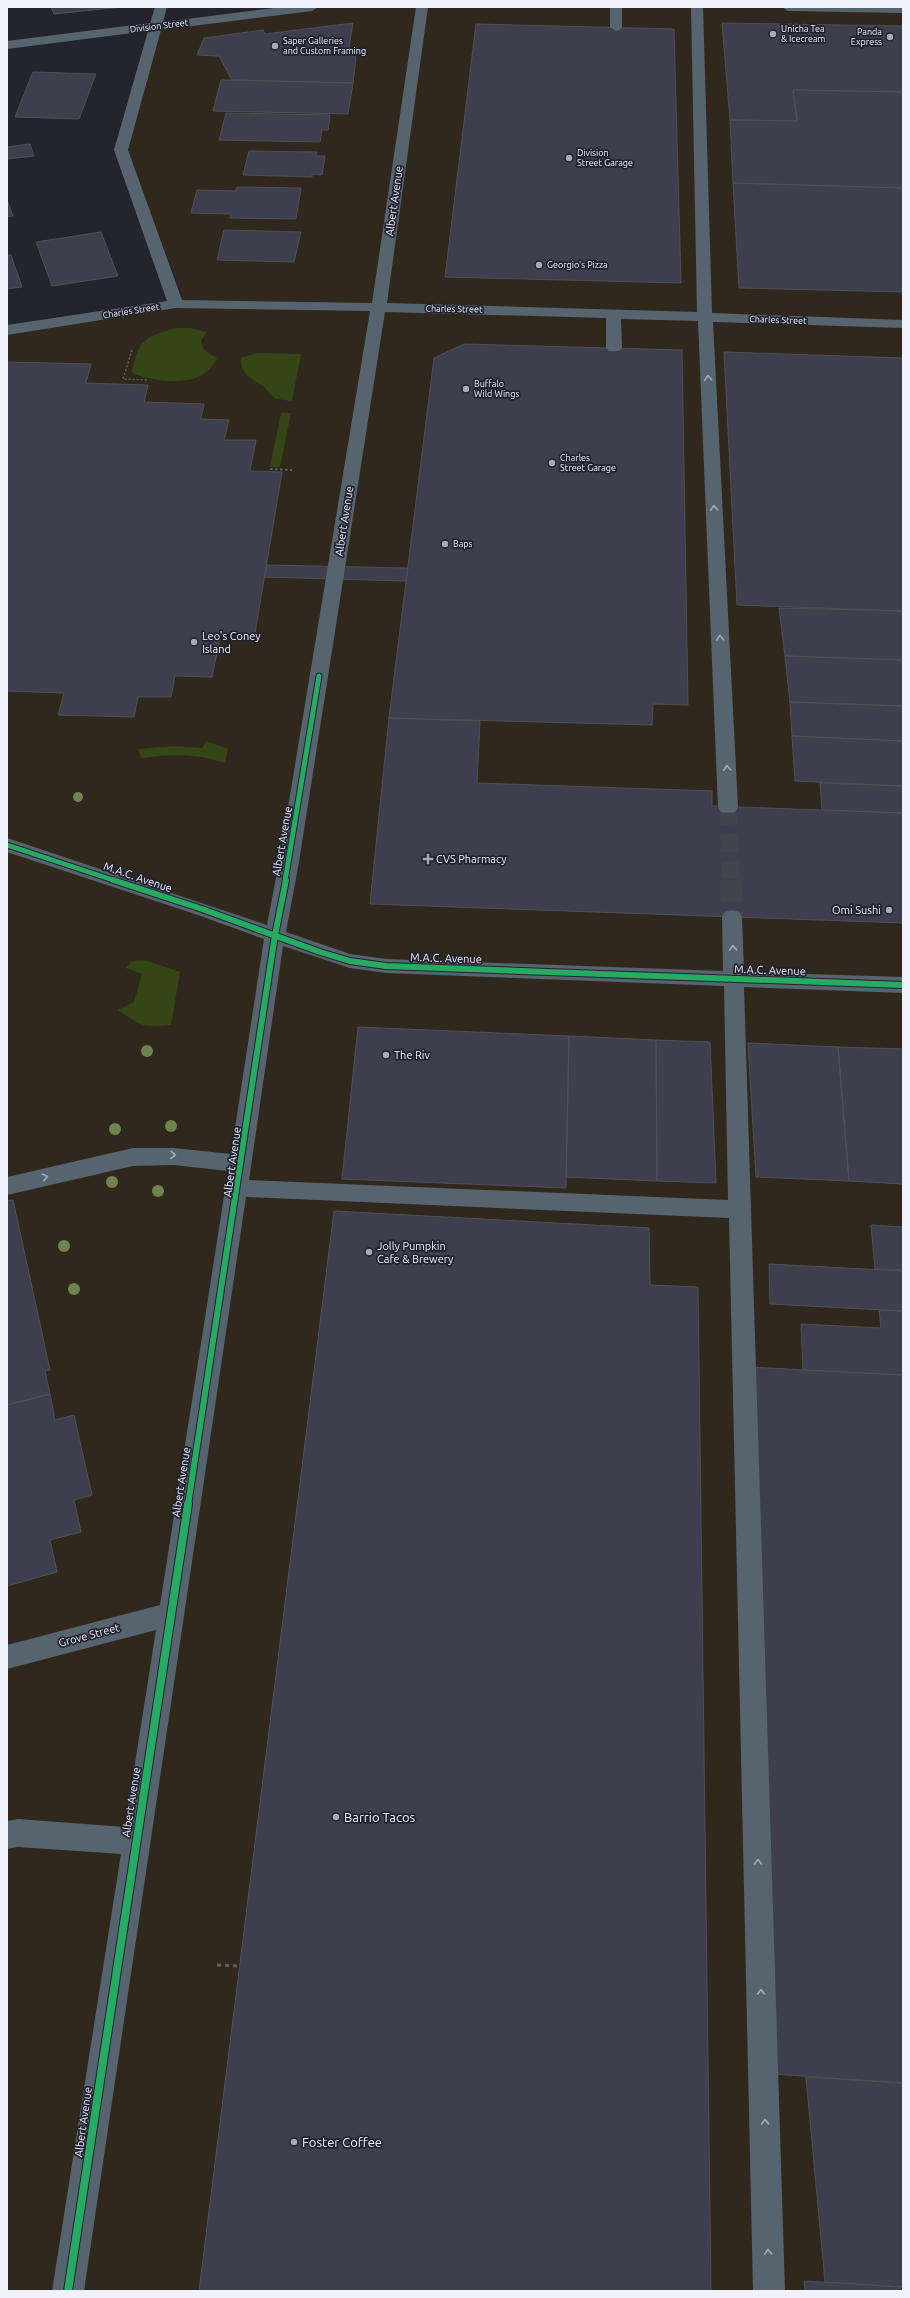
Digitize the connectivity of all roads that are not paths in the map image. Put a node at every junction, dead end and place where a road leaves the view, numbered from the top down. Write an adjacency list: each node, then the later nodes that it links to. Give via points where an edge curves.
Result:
1 (161, 7): 8 (street)
2 (312, 7): 8 (street, Division Street)
3 (422, 7): 12 (street, Albert Avenue)
4 (616, 7): 9 (street)
5 (697, 7): 14 (street)
6 (788, 7): 7 (street)
7 (903, 9)
8 (154, 26): 10 (street, Division Street); 11 (street, via 121,150)
9 (616, 27)
10 (7, 45)
11 (176, 304): 12 (street, Charles Street); 16 (street, Charles Street)
12 (378, 309): 13 (street, Charles Street, via 438,308); 21 (street, Albert Avenue, via 289,862)
13 (613, 315): 14 (street, Charles Street); 17 (street)
14 (706, 318): 15 (street, Charles Street); 18 (street, one-way to 14)
15 (903, 324)
16 (7, 330)
17 (614, 348)
18 (728, 807)
19 (7, 845): 21 (street, M.A.C. Avenue)
20 (732, 917): 22 (street, one-way to 20)
21 (275, 934): 22 (street, M.A.C. Avenue, via 350,961 386,966); 24 (street, Albert Avenue)
22 (734, 978): 23 (street, M.A.C. Avenue); 27 (street)
23 (903, 985)
24 (242, 1164): 25 (street, one-way to 24, via 133,1157 152,1155 192,1156); 26 (street, Albert Avenue)
25 (7, 1186)
26 (238, 1188): 27 (street); 28 (street, Albert Avenue)
27 (741, 1210): 33 (street, one-way to 27)
28 (170, 1614): 29 (street, Grove Street); 31 (street, Albert Avenue)
29 (7, 1657)
30 (7, 1834): 31 (street)
31 (136, 1841): 32 (street, Albert Avenue)
32 (68, 2291)
33 (769, 2291)

